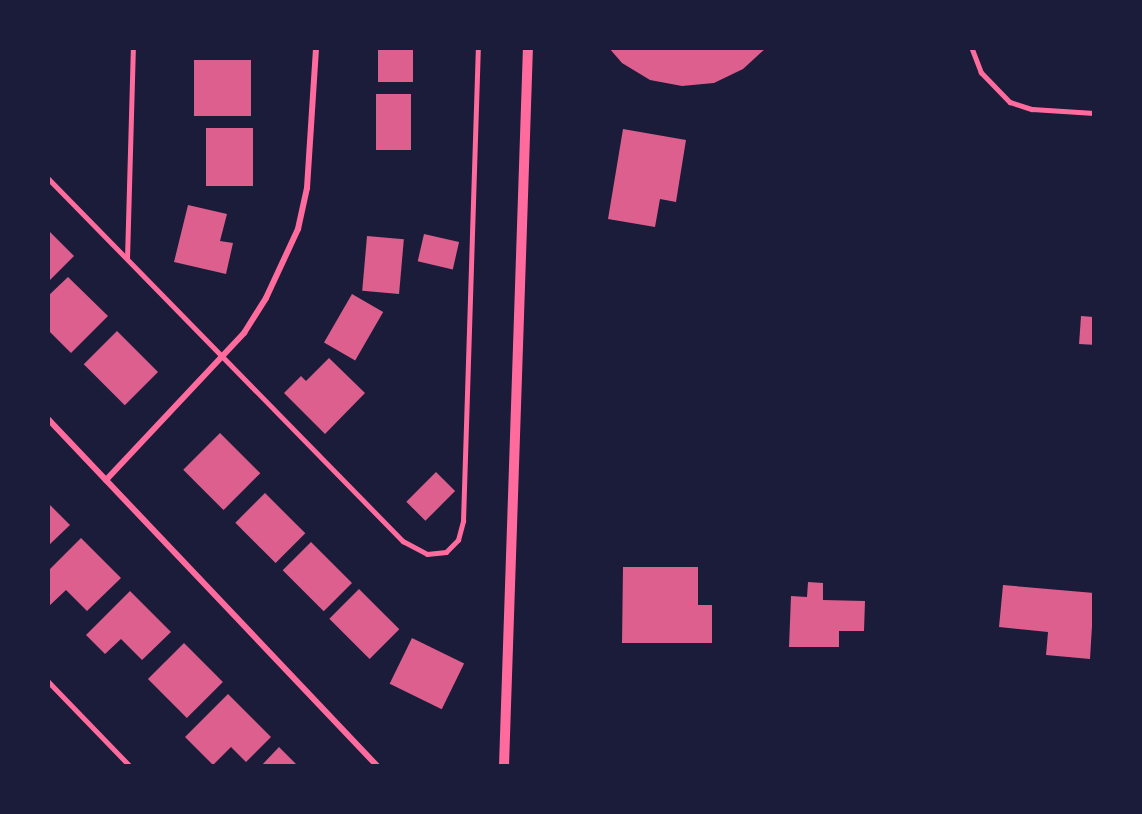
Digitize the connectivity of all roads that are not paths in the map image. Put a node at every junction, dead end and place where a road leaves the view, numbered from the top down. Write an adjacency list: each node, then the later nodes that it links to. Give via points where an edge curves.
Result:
1 (133, 48): 8 (lane)
2 (316, 48): 9 (street, via 307,188 298,229 266,298 244,333)
3 (478, 48): 9 (lane, via 463,520 458,540 446,552 427,554 403,541)
4 (528, 48): 15 (street)
5 (972, 48): 6 (lane, via 981,72 1010,102 1032,109)
6 (1094, 113)
7 (48, 178): 8 (lane)
8 (127, 259): 9 (lane)
9 (223, 355): 11 (street)
10 (48, 419): 11 (street)
11 (106, 480): 14 (street)
12 (48, 681): 13 (lane)
13 (130, 766)
14 (377, 766)
15 (504, 766)

